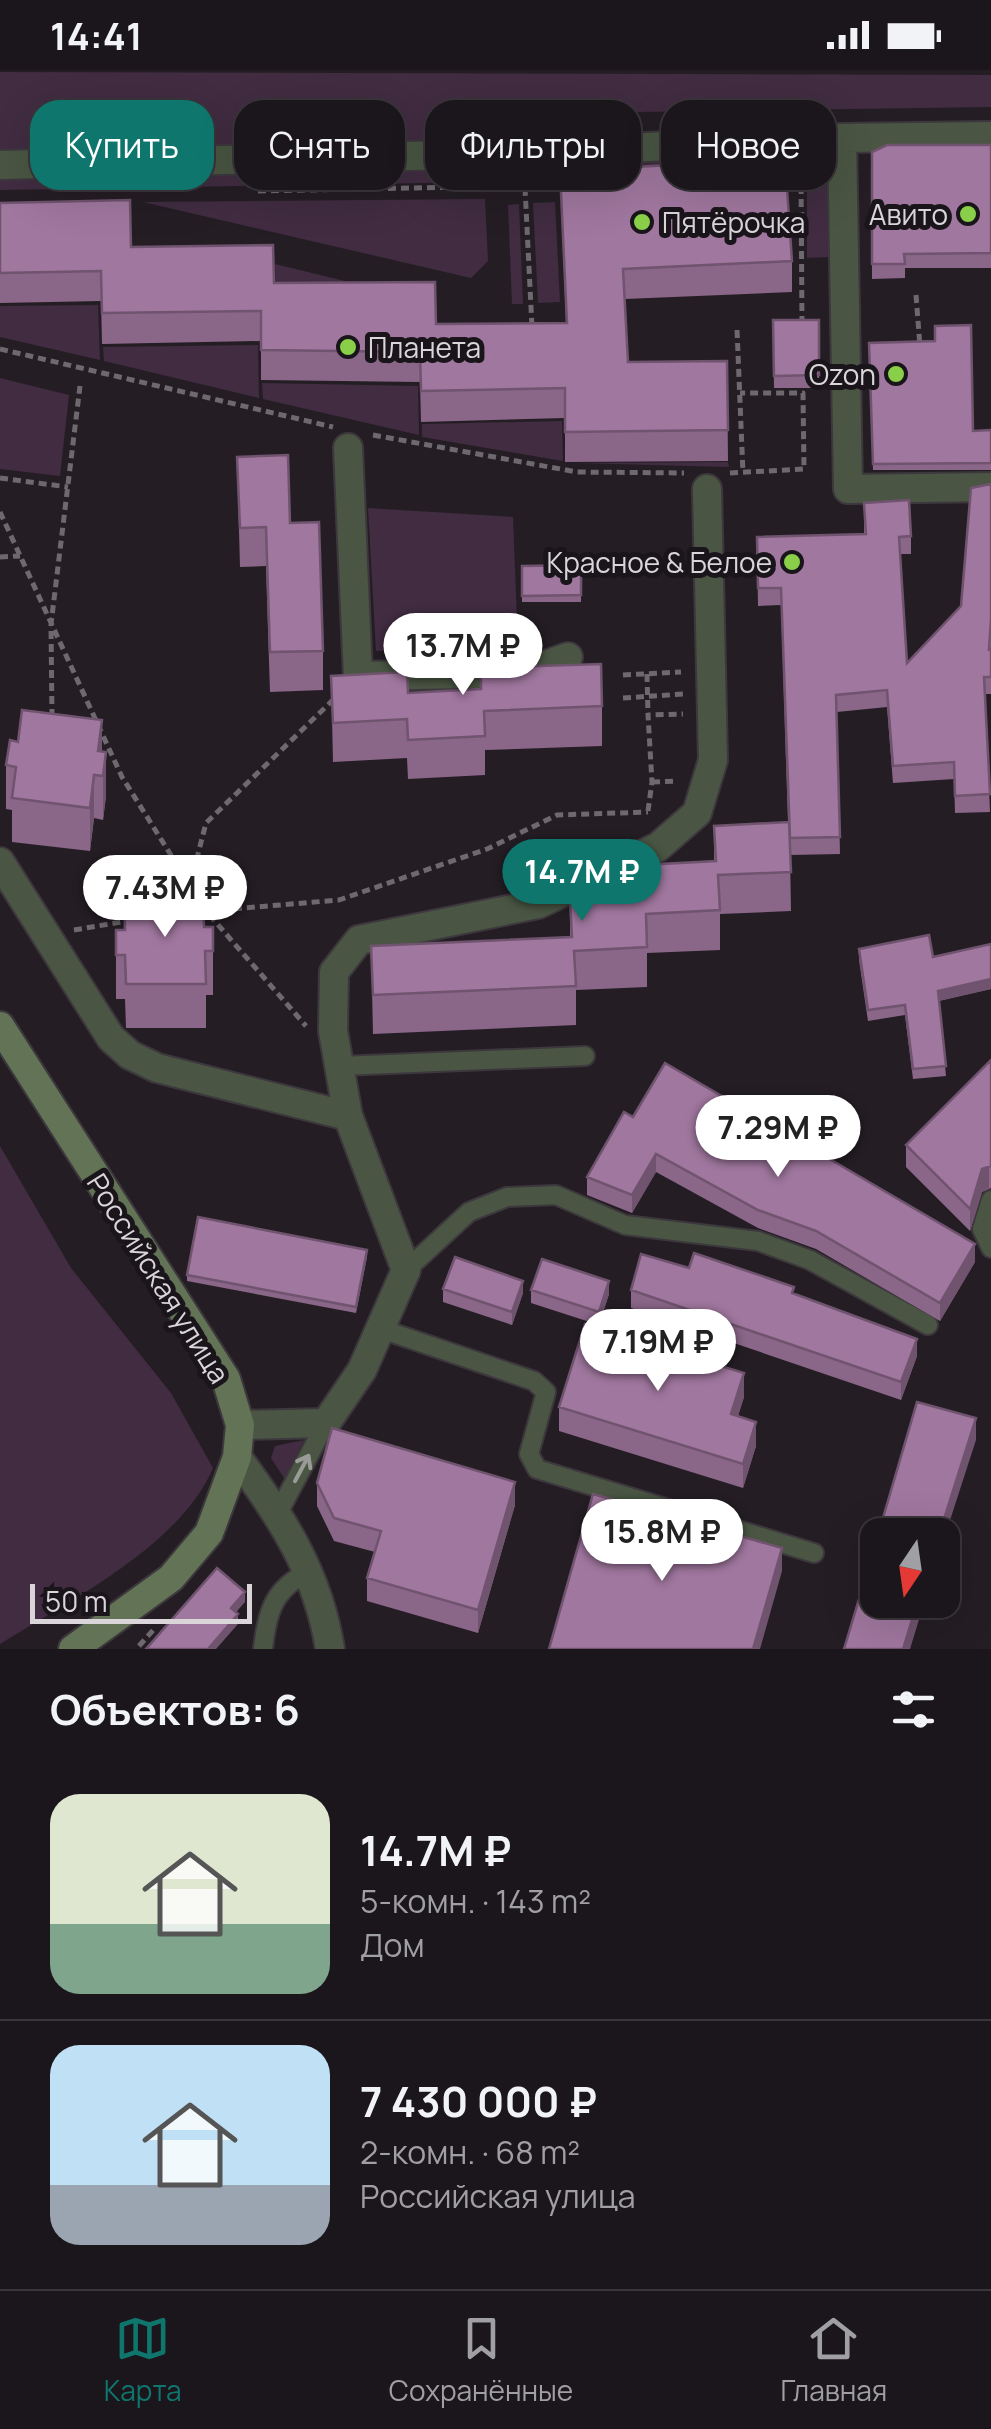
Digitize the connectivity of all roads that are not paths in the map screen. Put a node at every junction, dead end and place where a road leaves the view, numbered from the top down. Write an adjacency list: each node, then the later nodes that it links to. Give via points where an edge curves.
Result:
1 (991, 136): 2 (street)
2 (843, 151): 3 (street); 6 (street, via 848,489)
3 (0, 165)
4 (355, 438): 7 (street, via 358,676 523,672)
5 (706, 478): 11 (street, via 713,760 697,813 658,847 538,904 360,940 334,972 333,1031)
6 (991, 487)
7 (568, 656)
8 (0, 862): 12 (street, via 111,1038 130,1055 157,1068)
9 (0, 1026): 19 (main road, Российская улица, via 226,1380)
10 (585, 1056): 11 (lane)
11 (341, 1066): 12 (street)
12 (348, 1116): 15 (street)
13 (991, 1200): 14 (lane, via 982,1229)
14 (991, 1248)
15 (406, 1270): 16 (lane, via 469,1212 507,1197 556,1196 625,1224 758,1241 810,1260); 17 (street)
16 (928, 1325)
17 (384, 1330): 18 (street); 22 (lane, via 534,1380 546,1392 529,1454 537,1469)
18 (326, 1423): 19 (street); 21 (lane, one-way to 18)
19 (240, 1425): 20 (main road, Российская улица)
20 (238, 1457): 21 (street); 24 (main road, Российская улица, via 209,1533 171,1578)
21 (278, 1513): 23 (street)
22 (814, 1553)
23 (310, 1571): 25 (lane, via 279,1590); 26 (street)
24 (73, 1649)
25 (263, 1649)
26 (330, 1649)

